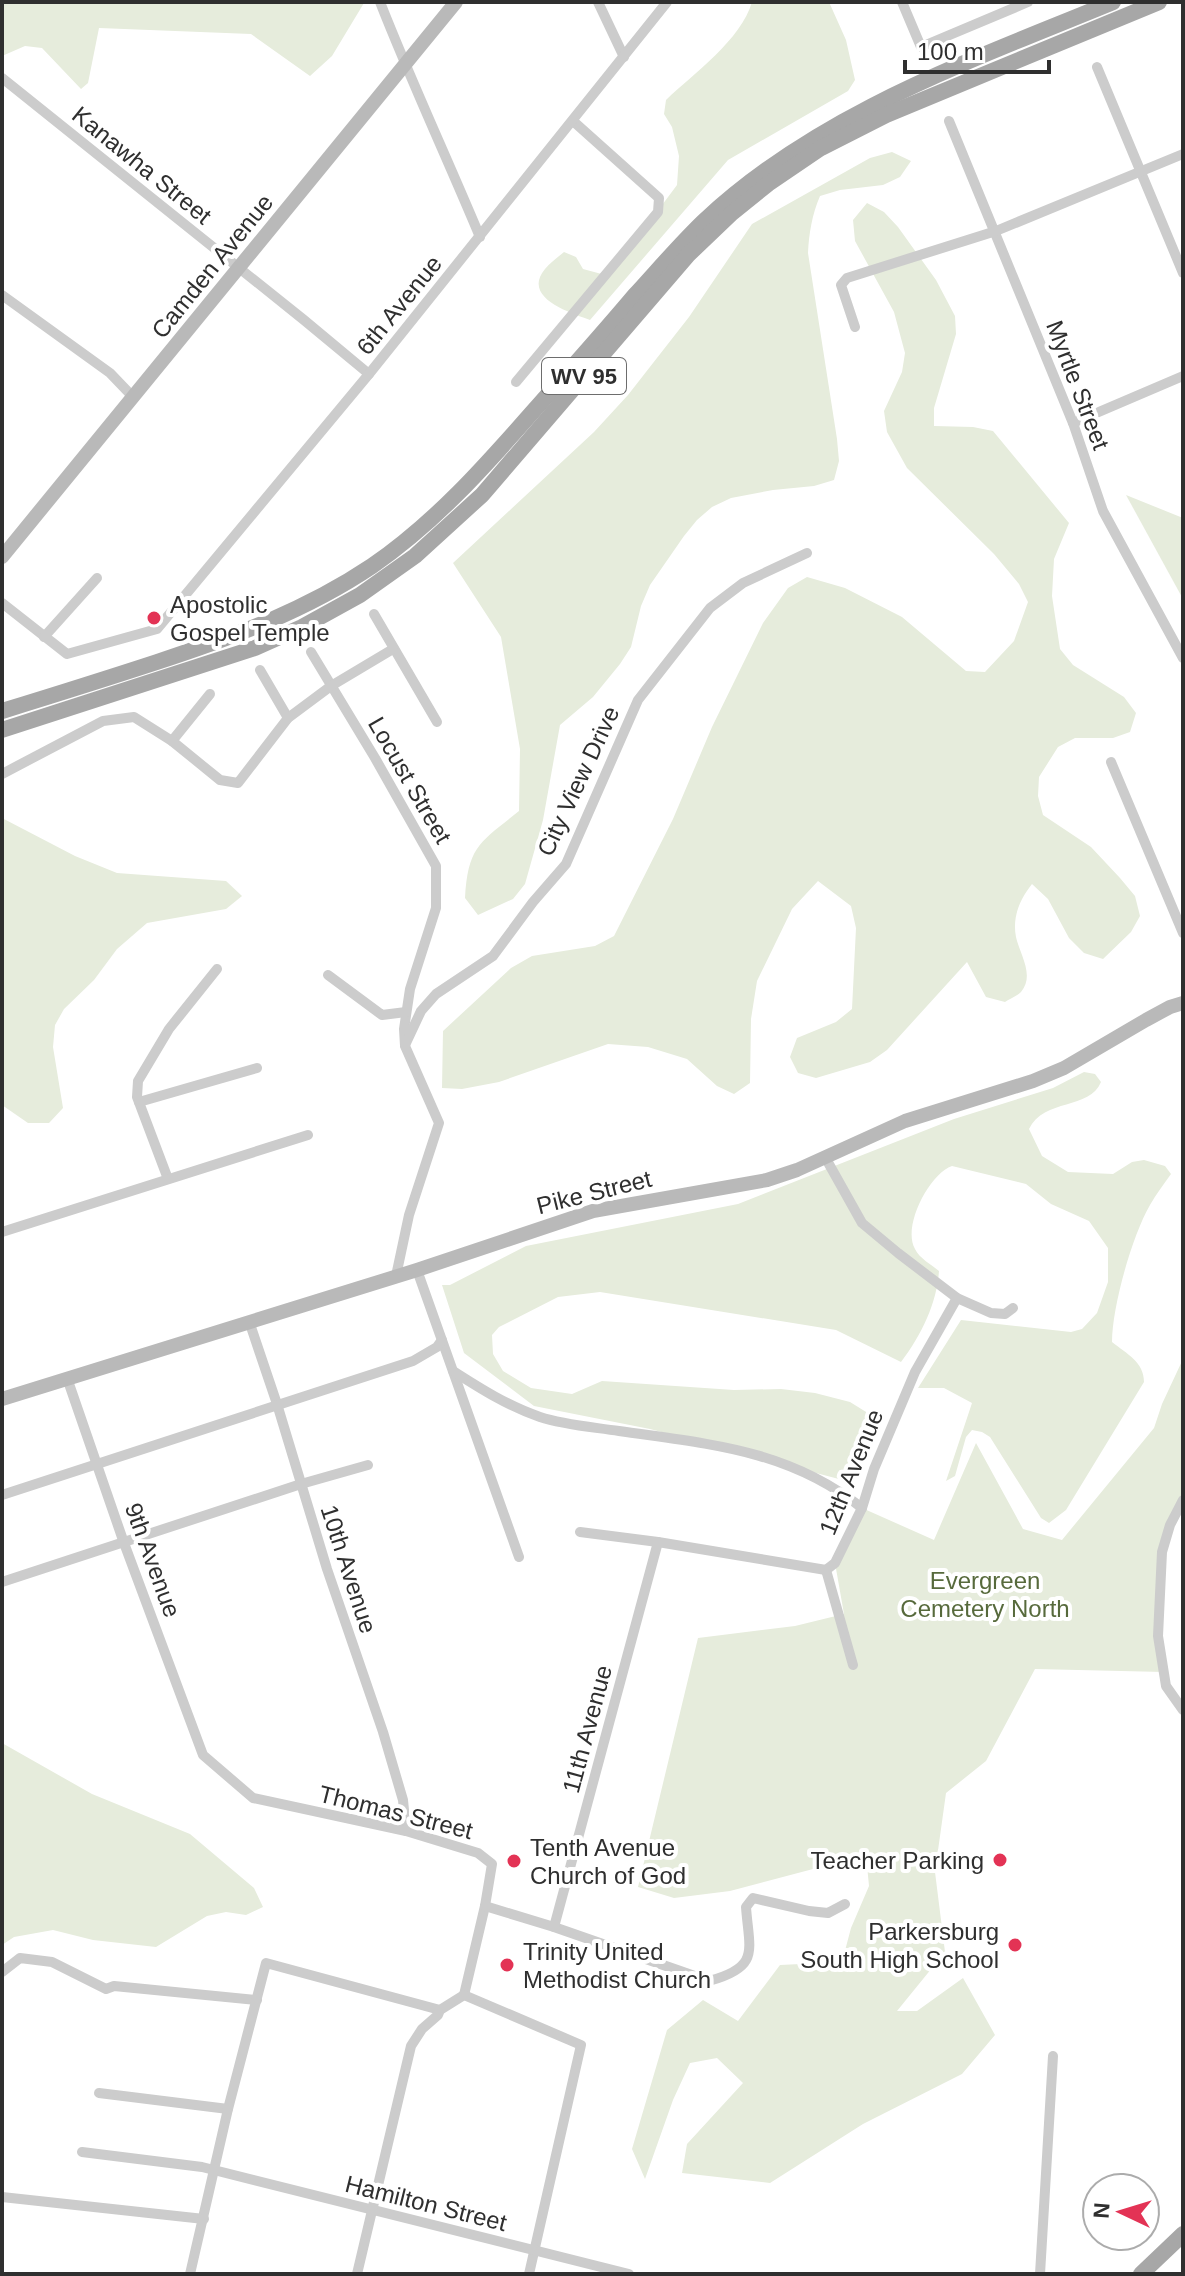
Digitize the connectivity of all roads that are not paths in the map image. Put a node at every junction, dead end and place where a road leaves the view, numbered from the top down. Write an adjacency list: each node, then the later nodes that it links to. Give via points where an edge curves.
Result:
1 (380, 2): 10 (street)
2 (456, 2): 10 (main road, Camden Avenue)
3 (598, 2): 9 (street)
4 (667, 2): 9 (street, 6th Avenue)
5 (902, 2): 6 (street, via 921,47)
6 (1028, 2)
7 (1113, 2): 40 (main road, WV 95, via 888,98 761,174 676,249 460,493 405,542 349,581 245,633)
8 (1159, 2): 43 (main road, WV 95, via 886,115 821,148 768,184 688,255 482,495 415,556 360,595 255,648)
9 (624, 57): 13 (street, 6th Avenue)
10 (405, 65): 18 (street); 19 (main road, Camden Avenue)
11 (1097, 67): 16 (street)
12 (2, 78): 19 (street, Kanawha Street)
13 (573, 121): 18 (street, 6th Avenue); 25 (street, via 659,198 658,212)
14 (949, 121): 17 (street, Myrtle Street)
15 (1183, 154): 16 (street)
16 (1141, 171): 17 (street); 20 (street)
17 (996, 231): 22 (street, via 847,278 841,285); 27 (street, Myrtle Street)
18 (480, 237): 23 (street, 6th Avenue)
19 (239, 267): 23 (street, Kanawha Street); 26 (main road, Camden Avenue)
20 (1183, 273)
21 (2, 295): 26 (street, via 110,373)
22 (855, 327)
23 (369, 374): 33 (street, 6th Avenue, via 157,629 67,654)
24 (1183, 376): 27 (street)
25 (516, 382)
26 (133, 397): 29 (main road, Camden Avenue)
27 (1073, 423): 36 (street, Myrtle Street, via 1103,511)
28 (807, 553): 52 (street, City View Drive, via 743,583 710,608 638,700 566,864 493,956 436,994 421,1011)
29 (2, 557)
30 (97, 578): 33 (street)
31 (2, 603): 33 (street)
32 (374, 614): 34 (street)
33 (44, 637)
34 (393, 649): 38 (street); 42 (street)
35 (311, 652): 38 (street, Locust Street)
36 (1183, 658)
37 (260, 670): 41 (street)
38 (331, 686): 41 (street); 51 (street, Locust Street, via 436,866 436,908)
39 (210, 694): 44 (street)
40 (2, 711)
41 (288, 718): 44 (street, via 238,783 220,780)
42 (437, 722)
43 (2, 730)
44 (172, 741): 46 (street, via 134,717 103,721)
45 (1111, 762): 47 (street)
46 (2, 774)
47 (1183, 933)
48 (217, 969): 54 (street, via 169,1029 138,1081)
49 (328, 975): 51 (street, via 382,1015)
50 (1183, 1003): 56 (main road, Pike Street, via 1064,1068 905,1121)
51 (406, 1012): 52 (street, Locust Street)
52 (405, 1046): 60 (street, via 439,1123)
53 (257, 1068): 54 (street)
54 (139, 1102): 57 (street)
55 (308, 1135): 57 (street)
56 (825, 1157): 59 (main road, Pike Street, via 767,1180 593,1211); 61 (street, via 862,1223)
57 (168, 1179): 58 (street)
58 (2, 1232)
59 (417, 1270): 60 (main road, Pike Street); 64 (street)
60 (396, 1276): 63 (main road, Pike Street)
61 (957, 1298): 62 (street, via 991,1313 1005,1314); 74 (street, 12th Avenue, via 899,1407)
62 (1013, 1308)
63 (249, 1321): 66 (main road, Pike Street); 68 (street, 10th Avenue)
64 (442, 1340): 65 (street); 68 (street, via 413,1361)
65 (453, 1371): 74 (street, via 486,1393 542,1418 733,1447 796,1467); 78 (street)
66 (67, 1378): 67 (main road, Pike Street); 69 (street, 9th Avenue)
67 (2, 1399)
68 (277, 1404): 69 (street); 71 (street, 10th Avenue)
69 (98, 1465): 72 (street); 77 (street, 9th Avenue)
70 (368, 1465): 71 (street)
71 (301, 1484): 77 (street); 84 (street, 10th Avenue, via 383,1732 403,1800)
72 (2, 1495)
73 (1183, 1500): 82 (street, via 1162,1552 1158,1636 1166,1686)
74 (862, 1508): 79 (street, 12th Avenue, via 835,1563)
75 (580, 1532): 76 (street)
76 (658, 1542): 79 (street); 87 (street, 11th Avenue)
77 (124, 1543): 80 (street); 83 (street, 9th Avenue)
78 (519, 1557)
79 (826, 1570): 81 (street, 12th Avenue)
80 (2, 1582)
81 (853, 1665)
82 (1183, 1710)
83 (203, 1755): 84 (street, Thomas Street, via 253,1798)
84 (406, 1831): 86 (street, Thomas Street, via 478,1853 492,1864)
85 (845, 1904): 87 (street, via 828,1913 753,1898 746,1907 748,1959 731,1975 709,1981)
86 (485, 1906): 87 (street); 89 (street)
87 (554, 1927)
88 (2, 1972): 90 (street, via 20,1958 52,1962 106,1989)
89 (464, 1995): 91 (street); 101 (street, via 581,2045)
90 (257, 2000): 91 (street, via 266,1963); 94 (street)
91 (440, 2010): 98 (street, via 411,2046)
92 (1053, 2056): 106 (street)
93 (99, 2093): 94 (street)
94 (228, 2109): 96 (street)
95 (82, 2152): 96 (street, Hamilton Street)
96 (215, 2171): 98 (street, Hamilton Street); 99 (street)
97 (2, 2197): 99 (street)
98 (372, 2210): 101 (street, Hamilton Street); 103 (street)
99 (204, 2219): 102 (street)
100 (1183, 2234): 107 (main road)
101 (534, 2250): 104 (street); 105 (street, Hamilton Street)
102 (190, 2274)
103 (357, 2274)
104 (529, 2274)
105 (629, 2274)
106 (1040, 2274)
107 (1141, 2274)

